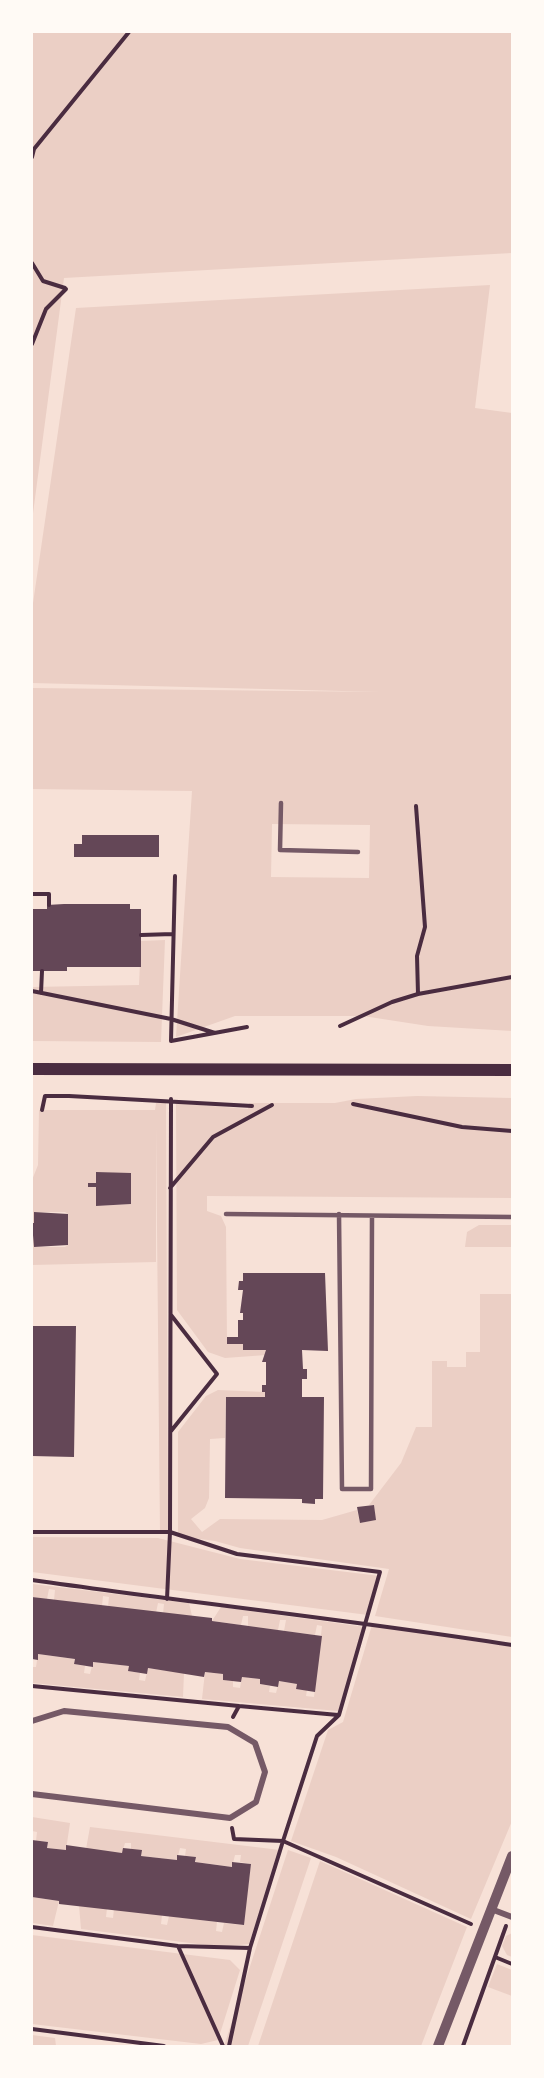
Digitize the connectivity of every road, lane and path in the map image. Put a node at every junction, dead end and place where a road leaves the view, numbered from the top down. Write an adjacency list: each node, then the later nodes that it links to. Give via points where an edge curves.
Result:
1 (129, 32): 2 (path, via 34,149)
2 (32, 157)
3 (32, 263): 4 (path, via 43,281 66,289 46,309)
4 (32, 344)
5 (281, 803): 7 (lane, via 280,850)
6 (416, 806): 17 (path, via 425,927 417,956)
7 (358, 852)
8 (175, 876): 11 (path)
9 (32, 894): 10 (path, via 50,894)
10 (50, 905)
11 (173, 934): 12 (path); 18 (path)
12 (141, 935)
13 (42, 971): 16 (path)
14 (513, 977): 17 (path)
15 (32, 991): 16 (path)
16 (41, 993): 18 (path)
17 (418, 994): 19 (path)
18 (171, 1020): 21 (path); 21 (path, via 171,1041)
19 (340, 1026)
20 (247, 1027): 21 (path)
21 (216, 1033)
22 (32, 1069): 23 (main road)
23 (513, 1070)
24 (171, 1099): 27 (path); 28 (path, via 45,1096); 30 (path)
25 (353, 1104): 29 (path, via 462,1127)
26 (272, 1105): 30 (path, via 213,1137)
27 (252, 1106)
28 (42, 1110)
29 (513, 1131)
30 (169, 1188): 35 (path)
31 (226, 1214): 32 (lane)
32 (339, 1214): 33 (lane); 33 (lane, via 342,1489 371,1489)
33 (372, 1216): 34 (lane)
34 (513, 1217)
35 (170, 1314): 36 (path); 36 (path, via 217,1374)
36 (170, 1431): 38 (path)
37 (32, 1532): 38 (path)
38 (170, 1532): 40 (path); 41 (path, via 237,1554 380,1572)
39 (32, 1580): 40 (path)
40 (167, 1599): 41 (path)
41 (366, 1622): 42 (path); 45 (path)
42 (513, 1645)
43 (32, 1688): 44 (path)
44 (239, 1706): 45 (path); 47 (path)
45 (339, 1715): 50 (path, via 316,1736)
46 (32, 1721): 47 (street, via 64,1711)
47 (228, 1727): 49 (street, via 255,1743 265,1772 256,1802)
48 (32, 1794): 49 (street)
49 (230, 1818): 50 (path, via 234,1839)
50 (283, 1841): 55 (path); 58 (path)
51 (513, 1856): 52 (street)
52 (491, 1908): 53 (street); 55 (street)
53 (511, 1917): 56 (path)
54 (32, 1927): 57 (path)
55 (483, 1928): 56 (path); 65 (street)
56 (502, 1936): 59 (path)
57 (178, 1946): 58 (path); 63 (path)
58 (250, 1948): 64 (path)
59 (495, 1957): 60 (path); 66 (path)
60 (513, 1964)
61 (32, 2029): 62 (path)
62 (164, 2046)
63 (223, 2046)
64 (229, 2046)
65 (438, 2046)
66 (464, 2046)

